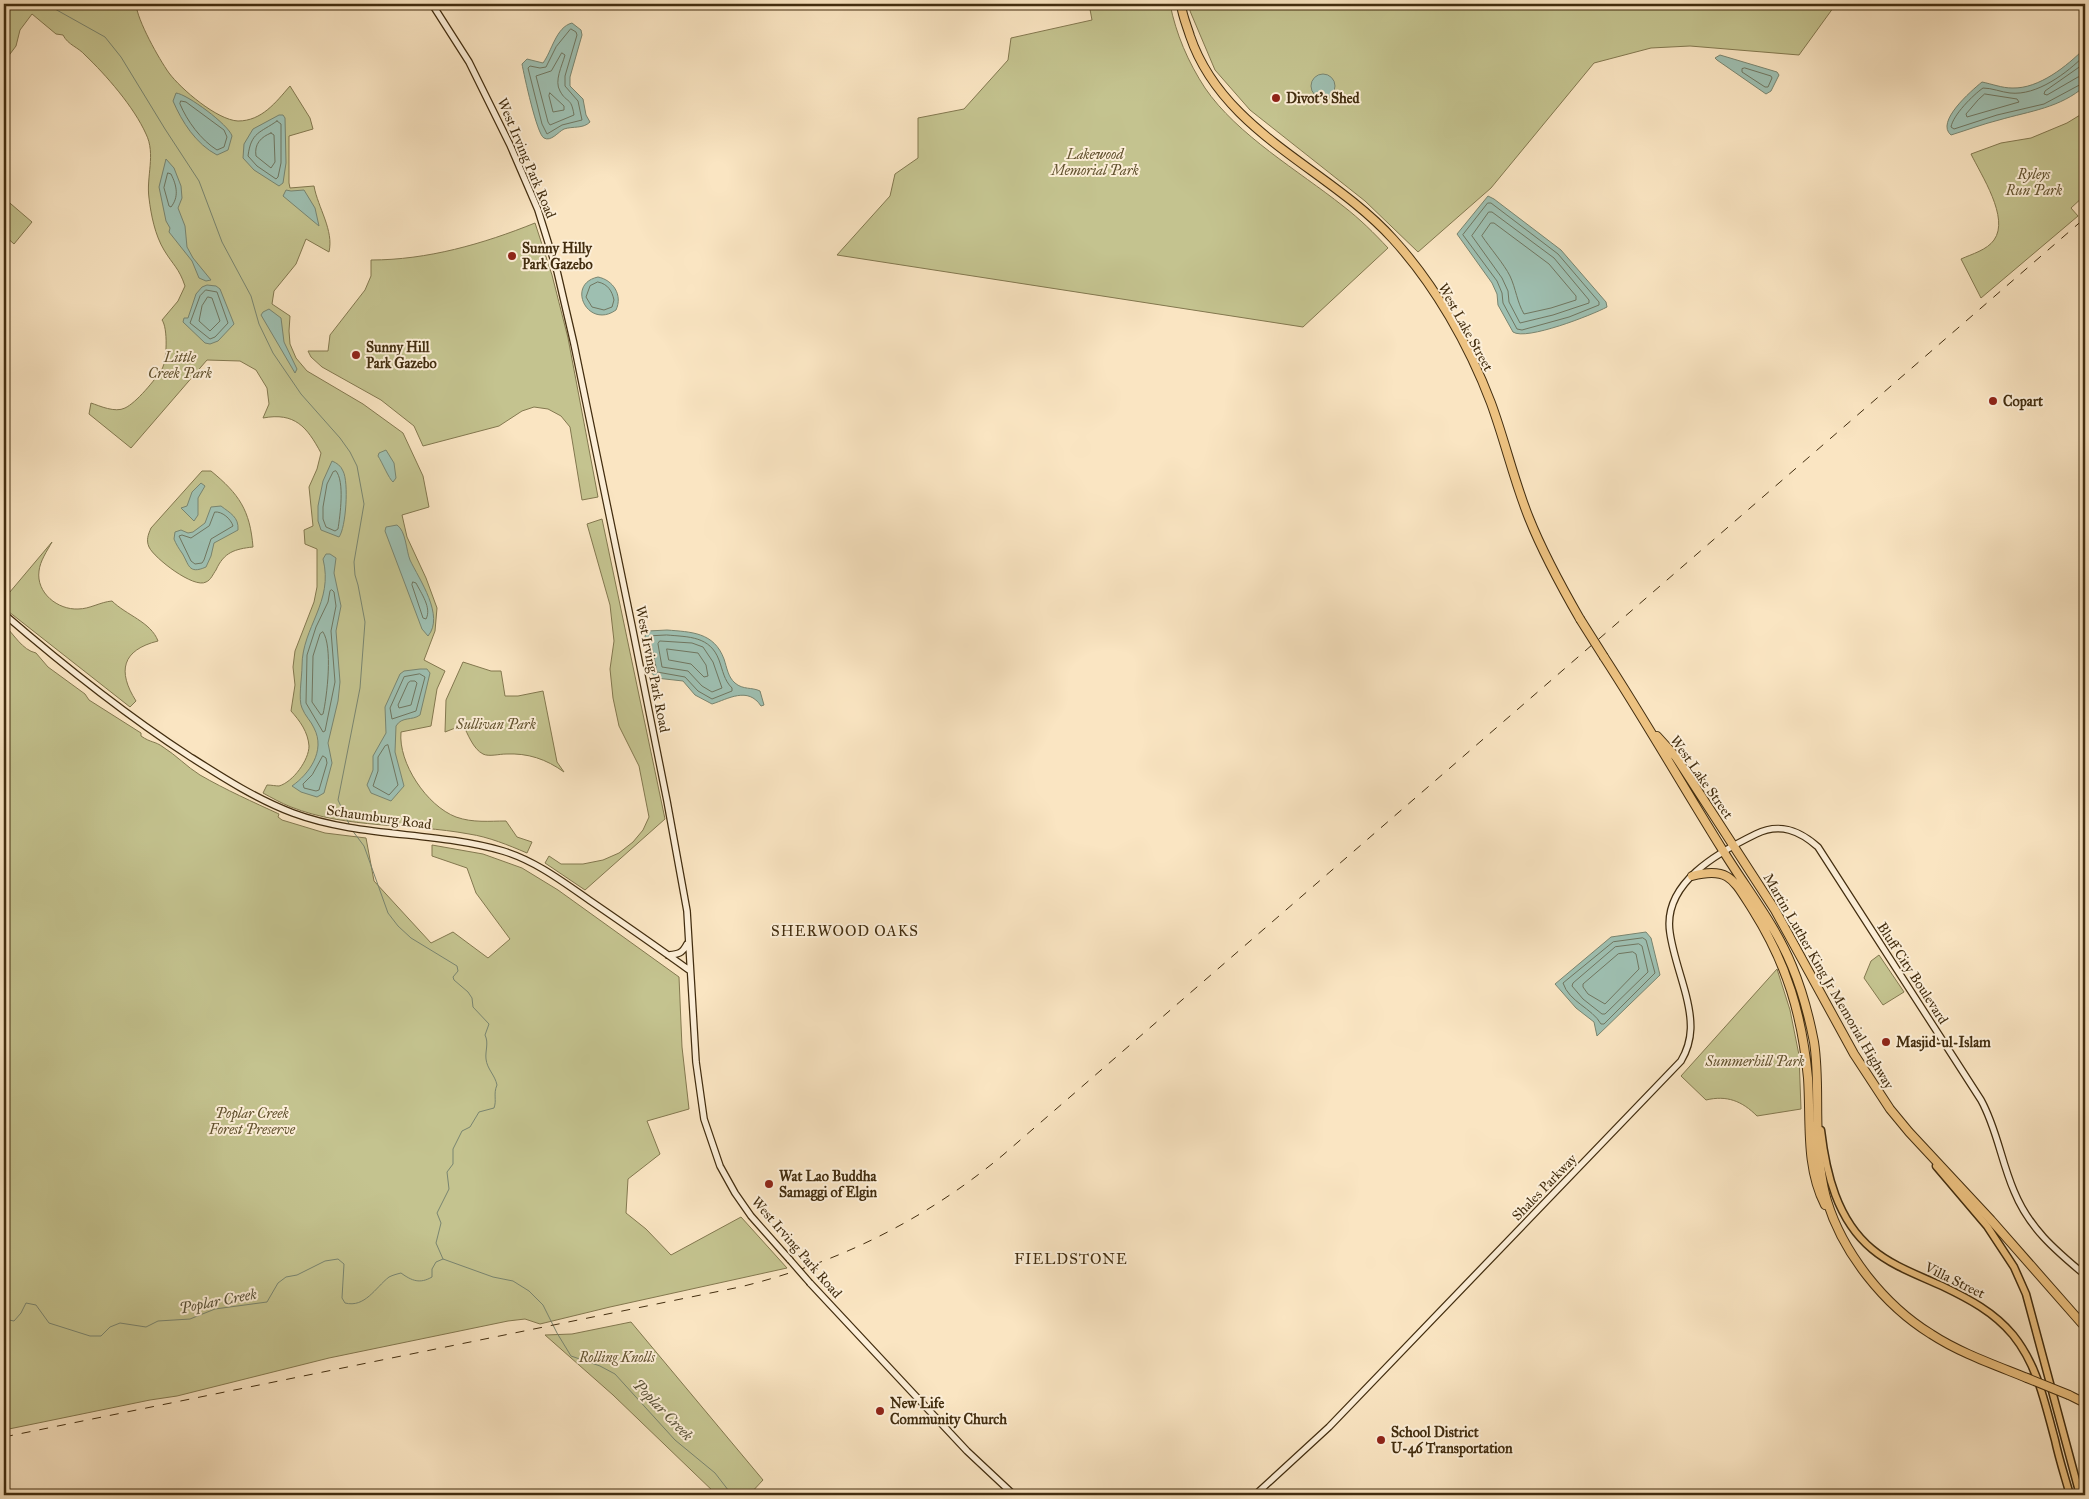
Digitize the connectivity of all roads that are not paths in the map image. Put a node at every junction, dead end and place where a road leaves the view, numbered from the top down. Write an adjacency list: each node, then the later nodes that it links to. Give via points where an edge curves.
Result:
1 (432, 4): 8 (main road, West Irving Park Road, via 469,62 510,145 538,210 557,271 665,791 687,911)
2 (1181, 4): 4 (highway, West Lake Street, bridge, via 1198,56 1230,103 1254,127 1372,217 1412,261 1435,295 1482,380 1528,516 1552,569)
3 (4, 614): 9 (main road, Schaumburg Road, via 109,701 245,791 327,824 475,844 535,863)
4 (1648, 725): 5 (highway, West Lake Street, via 1676,757); 6 (highway, West Lake Street)
5 (1734, 846): 6 (main road, Bluff City Boulevard); 12 (highway, Martin Luther King Jr Memorial Highway, via 1791,937 1854,1054 1890,1110); 14 (main road, Bluff City Boulevard, via 1760,832 1781,828 1797,832 1818,847 1984,1105 2024,1212 2044,1240)
6 (1723, 852): 7 (main road, Shales Parkway); 11 (highway, Martin Luther King Jr Memorial Highway, via 1780,941 1792,966 1807,1009 1814,1044)
7 (1692, 876): 13 (highway, via 1717,872 1727,877 1738,888 1767,933 1784,966 1804,1047 1812,1166 1820,1195); 18 (main road, Shales Parkway, via 1675,898 1670,924 1691,1021 1688,1046 1681,1061 1329,1426)
8 (688, 942): 9 (main road, via 682,952); 10 (main road, West Irving Park Road)
9 (668, 955): 10 (main road, Schaumburg Road)
10 (689, 970): 17 (main road, West Irving Park Road, bridge, via 704,1119 720,1166 735,1193 810,1283 967,1451)
11 (1817, 1101): 13 (highway, Martin Luther King Jr Memorial Highway, via 1826,1200); 19 (main road, Villa Street, via 1829,1181 1843,1213 1858,1234 1890,1262 1988,1311 2014,1336 2026,1354 2043,1394)
12 (1909, 1132): 15 (highway, Martin Luther King Jr Memorial Highway); 20 (main road, via 1987,1226 2014,1267 2026,1294)
13 (1838, 1230): 16 (highway, Martin Luther King Jr Memorial Highway, bridge, via 1870,1278 1909,1318 1930,1334)
14 (2085, 1275)
15 (2085, 1327)
16 (2085, 1403)
17 (1014, 1495)
18 (1254, 1495)
19 (2070, 1495)
20 (2080, 1495)

